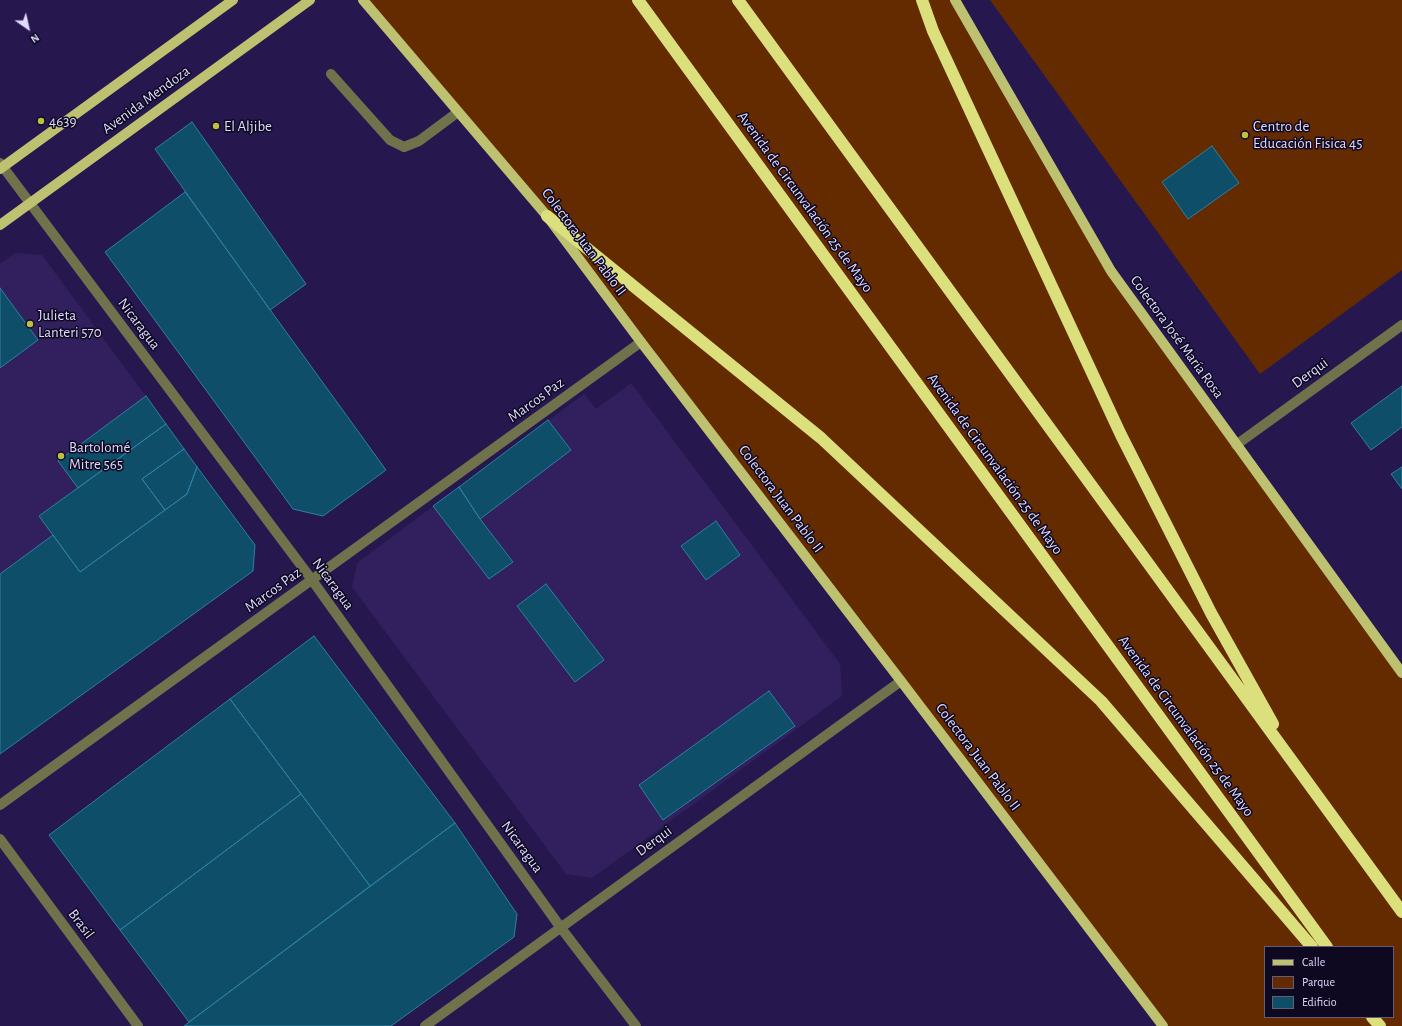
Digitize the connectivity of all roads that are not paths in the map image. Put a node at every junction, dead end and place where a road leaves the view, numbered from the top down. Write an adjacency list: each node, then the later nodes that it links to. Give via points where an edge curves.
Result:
1 (233, 0): 10 (main road, Avenida Mendoza)
2 (310, 0): 11 (main road, Avenida Mendoza)
3 (362, 0): 9 (main road, Colectora Juan Pablo II)
4 (638, 0): 26 (highway, Avenida de Circunvalación 25 de Mayo)
5 (738, 0): 20 (highway)
6 (922, 0): 20 (highway, via 932,31 1121,435 1211,613)
7 (956, 0): 16 (main road, Colectora José María Rosa, via 1111,271)
8 (331, 74): 9 (street, via 390,140 404,147 419,141)
9 (458, 112): 12 (main road, Colectora Juan Pablo II)
10 (1, 166): 11 (street, Nicaragua)
11 (30, 203): 13 (main road, Avenida Mendoza); 17 (street, Nicaragua)
12 (547, 216): 15 (main road, Colectora Juan Pablo II); 25 (highway, via 821,438 1101,701)
13 (0, 225)
14 (1402, 325): 16 (street, Derqui)
15 (642, 342): 17 (street, Marcos Paz); 19 (main road, Colectora Juan Pablo II)
16 (1236, 445): 18 (main road, Colectora José María Rosa)
17 (312, 580): 21 (street, Marcos Paz); 24 (street, Nicaragua)
18 (1402, 673)
19 (901, 681): 24 (street, Derqui); 32 (main road, Colectora Juan Pablo II)
20 (1300, 772): 23 (highway)
21 (0, 805)
22 (0, 839): 29 (street, Brasil)
23 (1402, 912)
24 (561, 928): 30 (street, Derqui); 31 (street, Nicaragua)
25 (1311, 946)
26 (1326, 946)
27 (1373, 1018): 33 (highway)
28 (1379, 1018): 34 (highway)
29 (138, 1026)
30 (425, 1026)
31 (636, 1026)
32 (1163, 1026)
33 (1380, 1026)
34 (1385, 1026)

